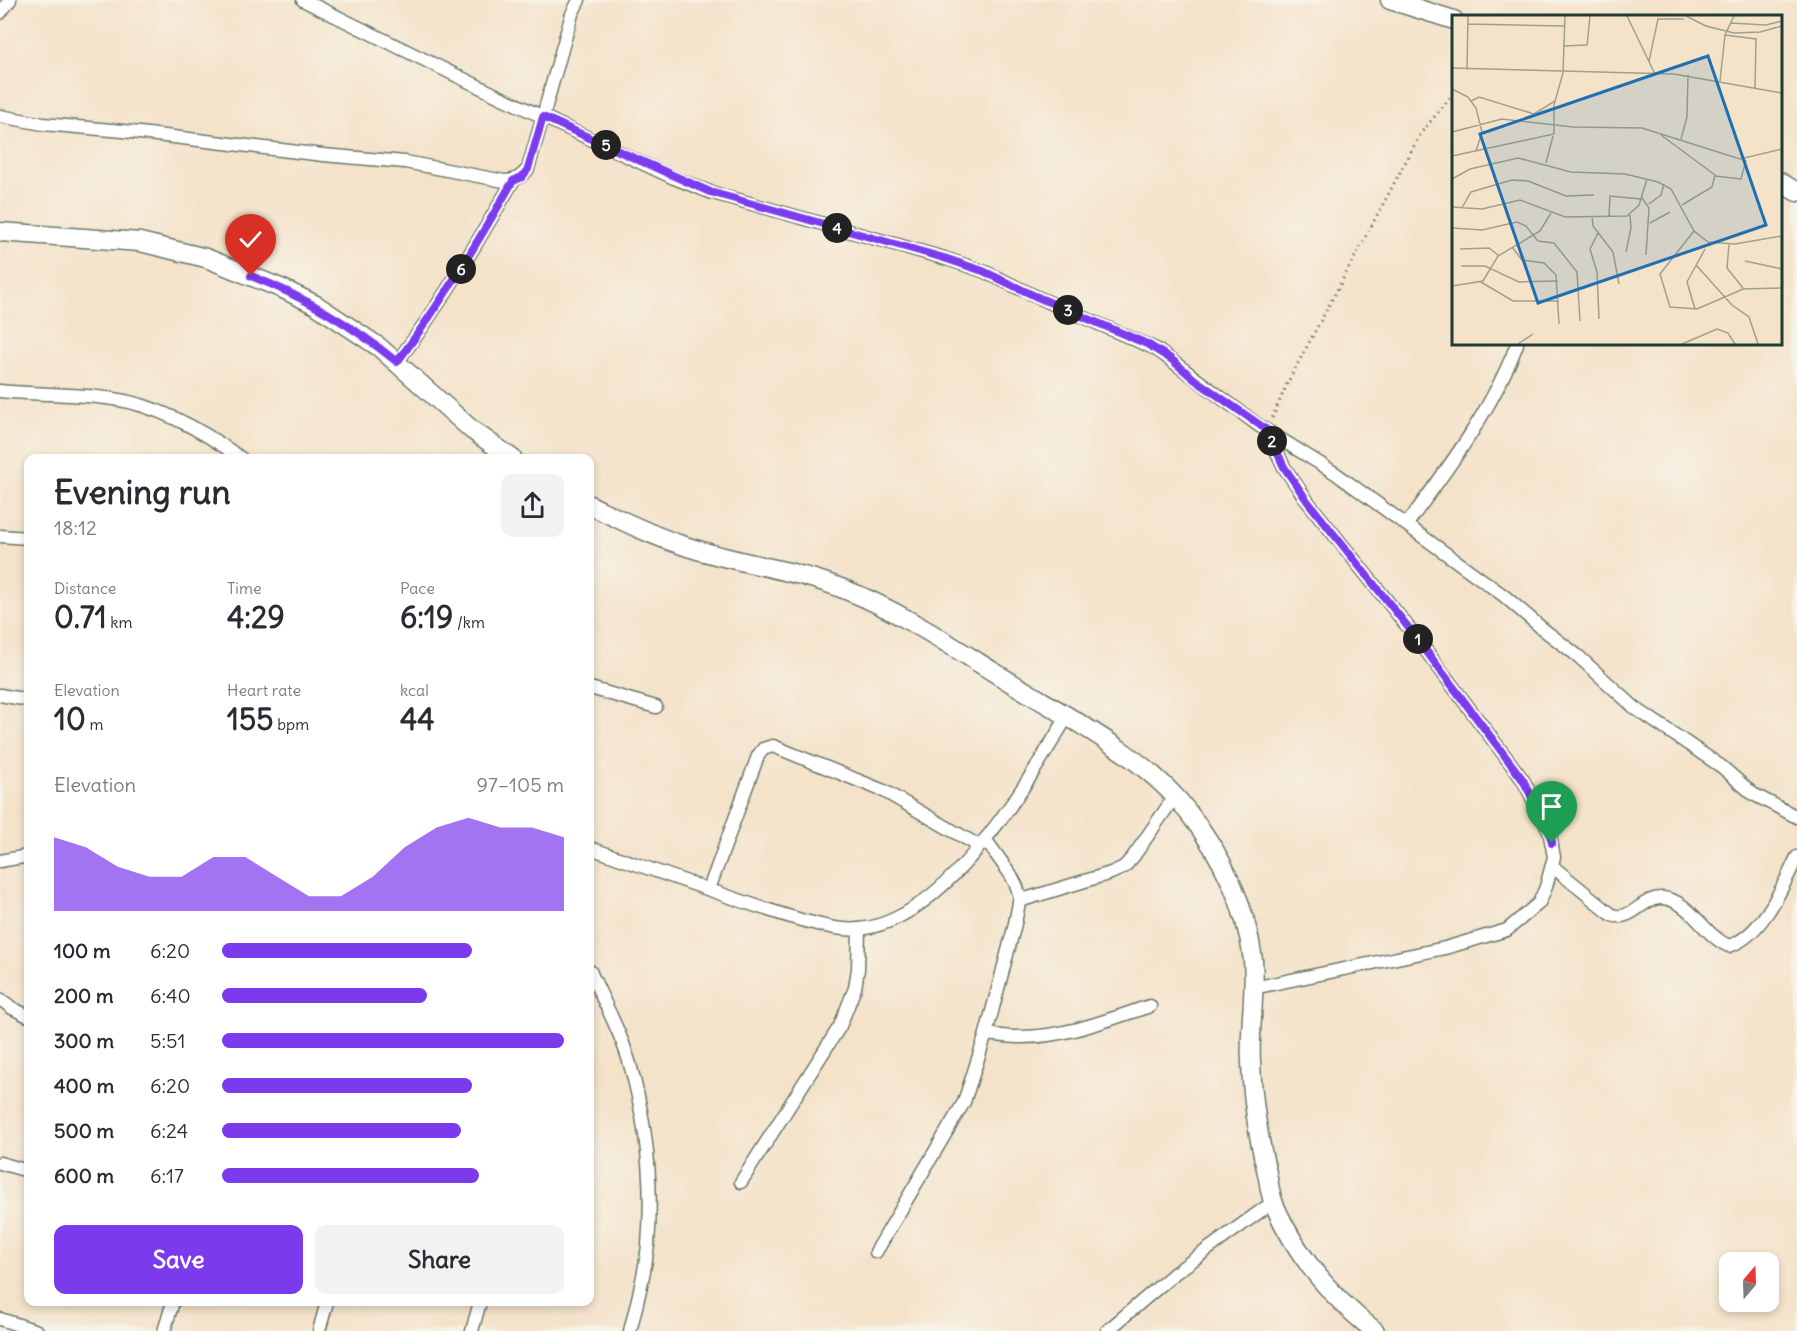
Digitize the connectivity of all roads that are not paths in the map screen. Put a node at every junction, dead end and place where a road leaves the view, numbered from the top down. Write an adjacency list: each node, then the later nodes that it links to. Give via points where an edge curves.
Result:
1 (10, 0): 5 (street)
2 (303, 0): 8 (street)
3 (579, 0): 8 (street)
4 (1390, 0): 6 (street)
5 (0, 13)
6 (1452, 19)
7 (0, 116): 9 (street, via 405,162)
8 (543, 117): 9 (street, via 528,169); 16 (street, via 710,192 983,271 1156,349)
9 (513, 181): 14 (street, via 452,286)
10 (1782, 183): 11 (street)
11 (1797, 192)
12 (0, 232): 14 (street, via 140,242 206,258 316,305)
13 (1516, 345): 20 (street, via 1501,380 1455,459)
14 (397, 362): 18 (street, via 472,430)
15 (0, 391): 17 (street, via 116,399 187,424)
16 (1267, 430): 20 (street, via 1335,472); 35 (street, via 1284,467 1308,502 1523,780 1549,830)
17 (235, 454)
18 (506, 454)
19 (594, 507): 27 (street, via 681,545 780,568 848,590 927,632)
20 (1407, 524): 29 (street, via 1503,595 1635,708 1722,767 1754,795)
21 (0, 536): 22 (street)
22 (24, 538)
23 (594, 689): 26 (street)
24 (0, 695): 25 (street)
25 (24, 699)
26 (656, 707)
27 (1067, 717): 28 (street, via 1111,744); 30 (street, via 1020,793)
28 (1175, 796): 37 (street, via 1124,867); 40 (street, via 1215,850 1239,902 1253,961)
29 (1797, 817)
30 (982, 842): 36 (street, via 865,781 767,747 758,756); 37 (street, via 1011,875); 38 (street, via 948,882 920,905 887,922)
31 (594, 850): 36 (street)
32 (24, 857): 34 (street)
33 (1797, 857): 35 (street, via 1766,916 1740,943 1729,946 1715,940 1681,905 1660,897 1623,916 1612,915)
34 (0, 861)
35 (1552, 866): 40 (street, via 1539,903 1507,930 1445,948)
36 (709, 890): 38 (street, via 834,929)
37 (1019, 901): 44 (street)
38 (859, 929): 47 (street, via 855,988 840,1026)
39 (594, 984): 58 (street, via 617,1028 631,1067 648,1152 648,1246)
40 (1253, 988): 48 (street, via 1250,1059 1257,1135)
41 (0, 999): 43 (street)
42 (1149, 1006): 44 (street, via 1081,1029 1018,1037)
43 (24, 1014)
44 (986, 1034): 49 (street, via 964,1102)
45 (0, 1163): 46 (street)
46 (24, 1169)
47 (741, 1182)
48 (1273, 1202): 59 (street, via 1175,1273); 60 (street, via 1320,1279 1347,1310)
49 (876, 1252)
50 (172, 1306): 55 (street)
51 (326, 1306): 56 (street)
52 (479, 1306): 57 (street)
53 (0, 1319): 54 (street)
54 (37, 1331)
55 (164, 1331)
56 (319, 1331)
57 (472, 1331)
58 (630, 1331)
59 (1107, 1331)
60 (1375, 1331)

